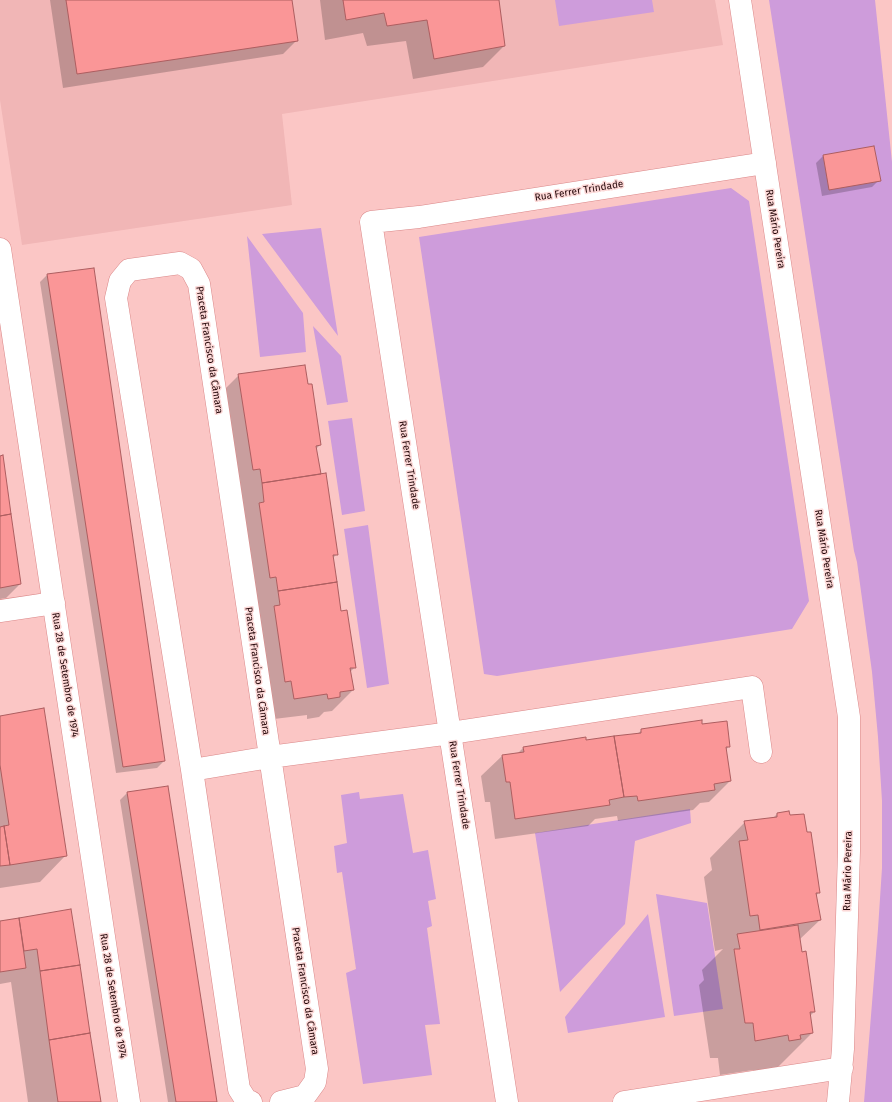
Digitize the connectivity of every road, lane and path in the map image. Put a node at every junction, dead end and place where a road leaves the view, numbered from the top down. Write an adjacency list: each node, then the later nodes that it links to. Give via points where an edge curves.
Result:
1 (740, 0): 2 (street, Rua Mário Pereira)
2 (765, 163): 7 (street, Rua Ferrer Trindade, via 418,217 371,222); 11 (street, Rua Mário Pereira, via 849,717 849,851)
3 (0, 249): 4 (street, Rua 28 de Setembro de 1974)
4 (2, 276): 5 (street, Rua 28 de Setembro de 1974)
5 (54, 603): 6 (street); 12 (street, Rua 28 de Setembro de 1974)
6 (0, 611)
7 (451, 733): 8 (street, via 752,687); 9 (street); 15 (street, Rua Ferrer Trindade)
8 (761, 752)
9 (270, 757): 10 (street); 10 (street, Praceta Francisco da Câmara, via 199,284 191,269 180,263 129,270 120,281 116,298); 14 (street, Praceta Francisco da Câmara, via 317,1069 315,1082 305,1096)
10 (192, 770): 13 (street, Praceta Francisco da Câmara, via 239,1089 246,1100)
11 (842, 1068): 16 (street); 17 (street, Rua Mário Pereira)
12 (129, 1102)
13 (251, 1102)
14 (281, 1102)
15 (506, 1102)
16 (624, 1102)
17 (838, 1102)

